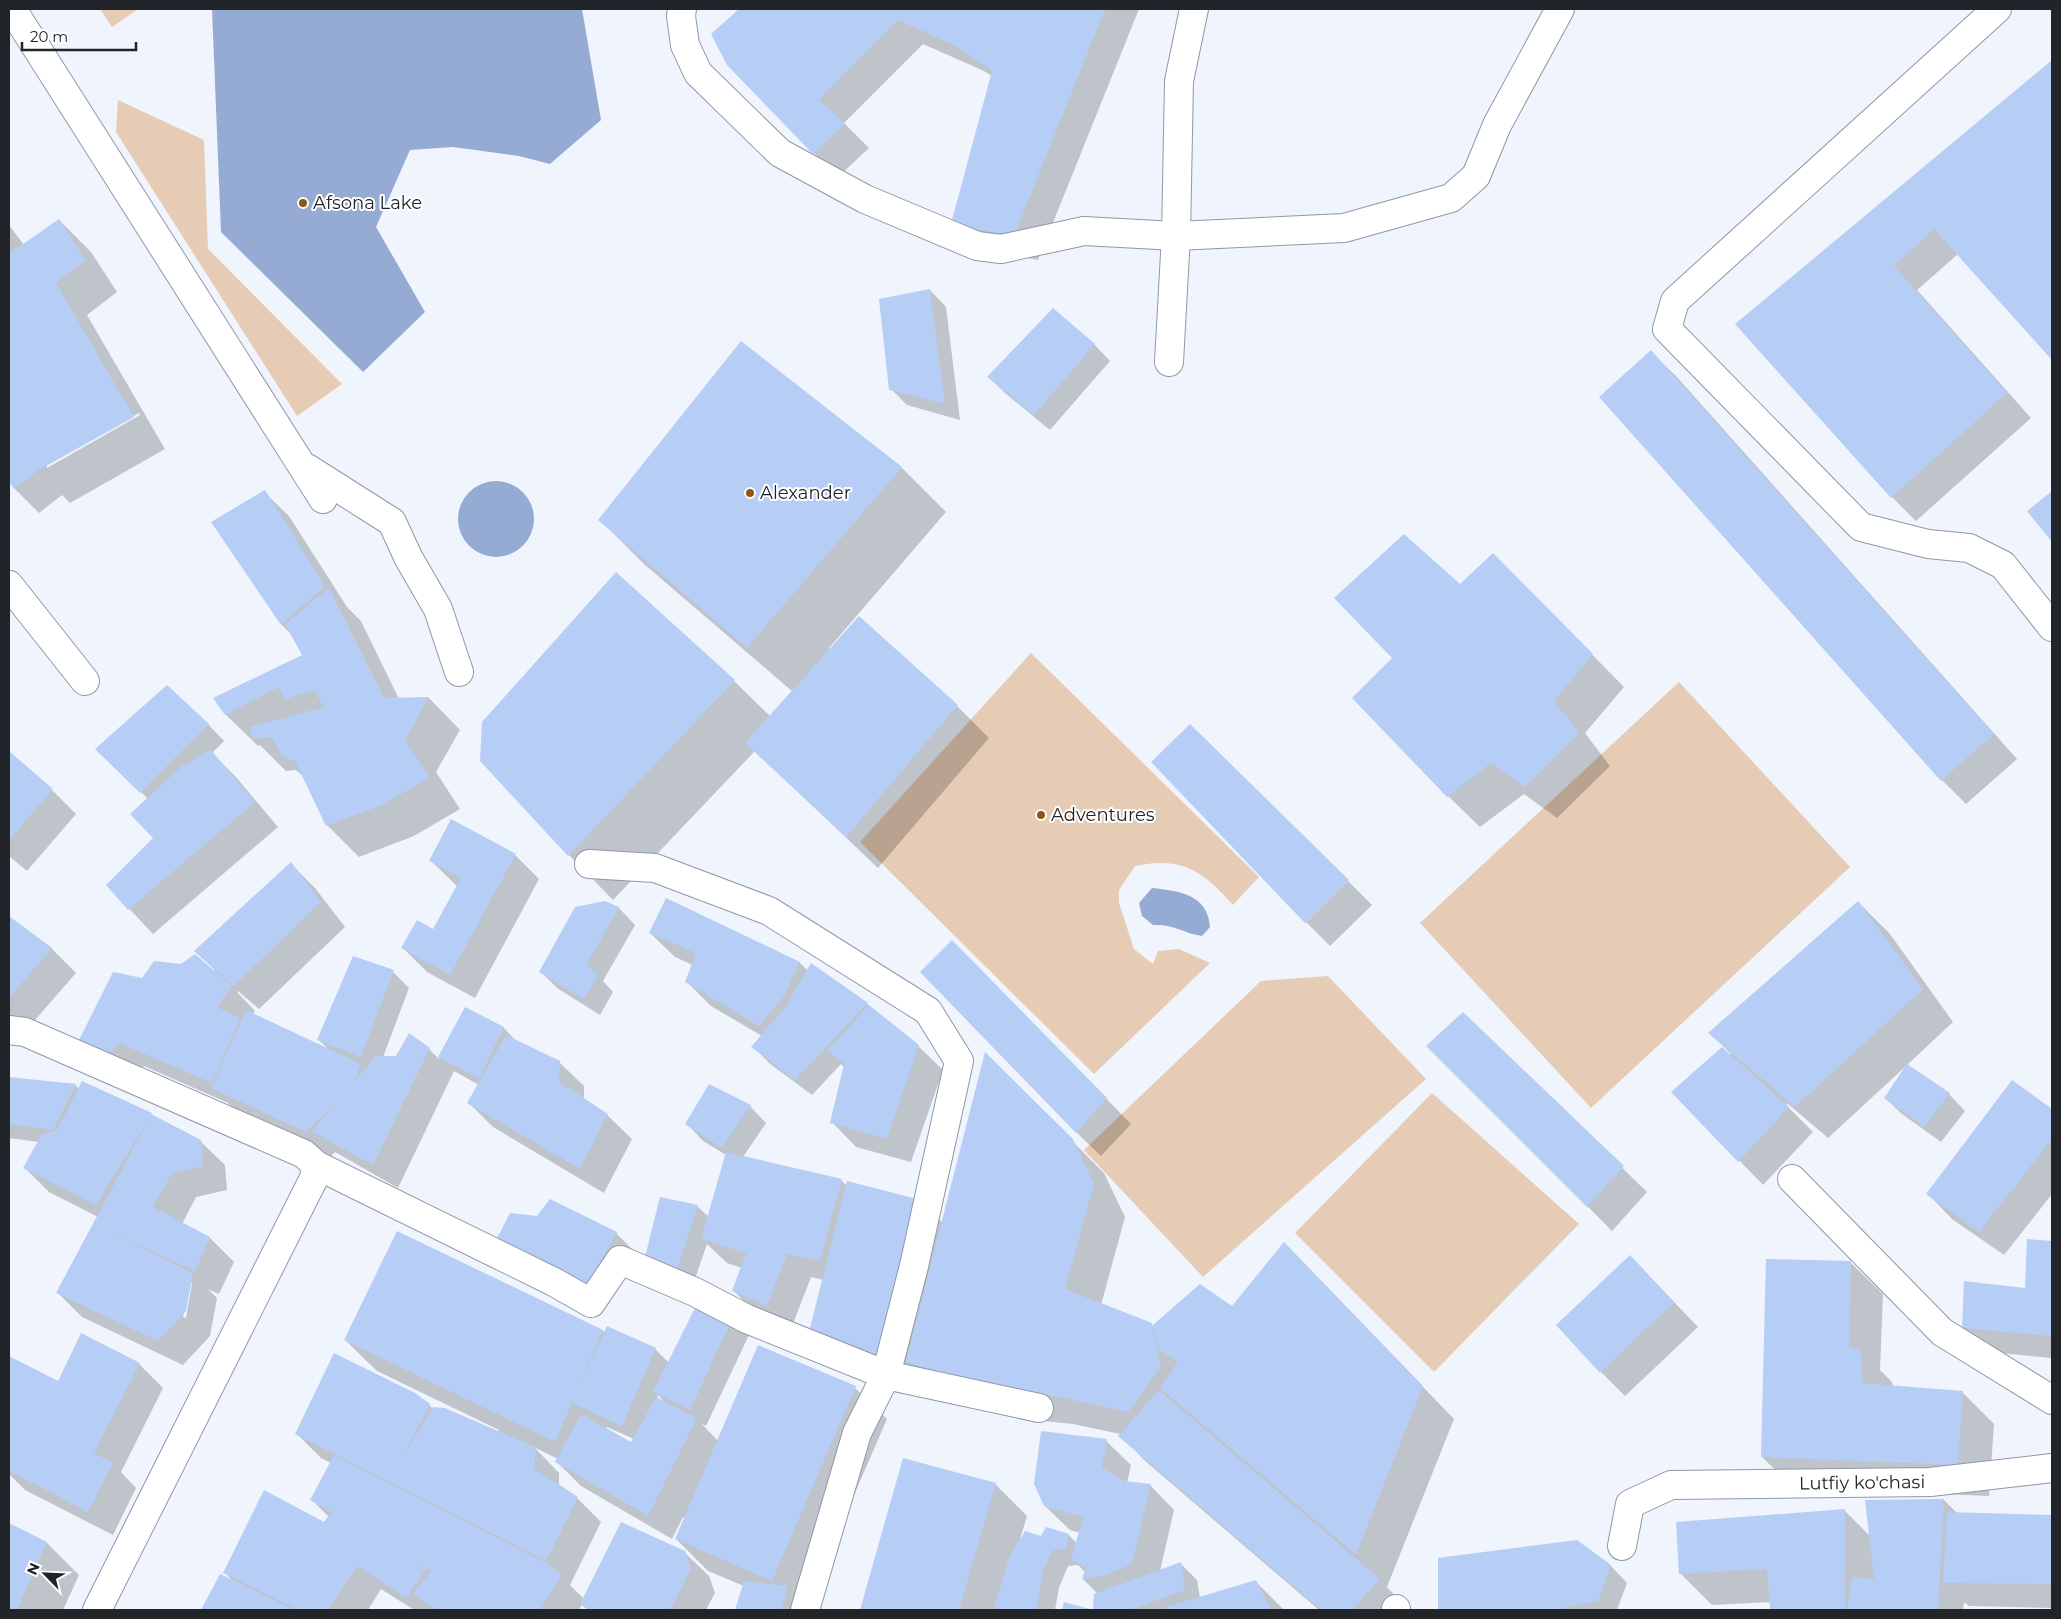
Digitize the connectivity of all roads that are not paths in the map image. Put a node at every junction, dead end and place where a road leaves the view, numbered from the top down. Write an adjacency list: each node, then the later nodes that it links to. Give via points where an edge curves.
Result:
1 (12, 9): 8 (street)
2 (682, 9): 6 (street, via 685,46 698,73 780,153 865,199 977,246 1001,249 1084,231)
3 (1194, 9): 6 (street, via 1179,81)
4 (1560, 9): 6 (street, via 1497,125 1476,176 1452,198 1344,228)
5 (1997, 9): 11 (street, via 1675,301 1667,329 1862,527 1928,544 1970,548 2003,565)
6 (1176, 236): 7 (street)
7 (1169, 362)
8 (302, 465): 9 (street); 12 (street, via 392,522 438,609)
9 (323, 499)
10 (9, 585): 13 (street)
11 (2052, 627)
12 (459, 672)
13 (85, 681)
14 (589, 864): 18 (street, via 655,868 769,911 928,1011 959,1061 914,1266)
15 (9, 1030): 16 (street, via 25,1032 304,1154)
16 (316, 1165): 18 (street, via 591,1303 620,1260 695,1292 747,1319); 23 (street, via 314,1178)
17 (1792, 1179): 19 (street, via 1942,1332)
18 (886, 1375): 20 (street); 24 (street, via 857,1433)
19 (2052, 1400)
20 (1039, 1408)
21 (2052, 1468): 22 (street, Lutfiy ko'chasi, via 1930,1482 1671,1485 1630,1504)
22 (1622, 1546)
23 (96, 1610)
24 (804, 1610)

